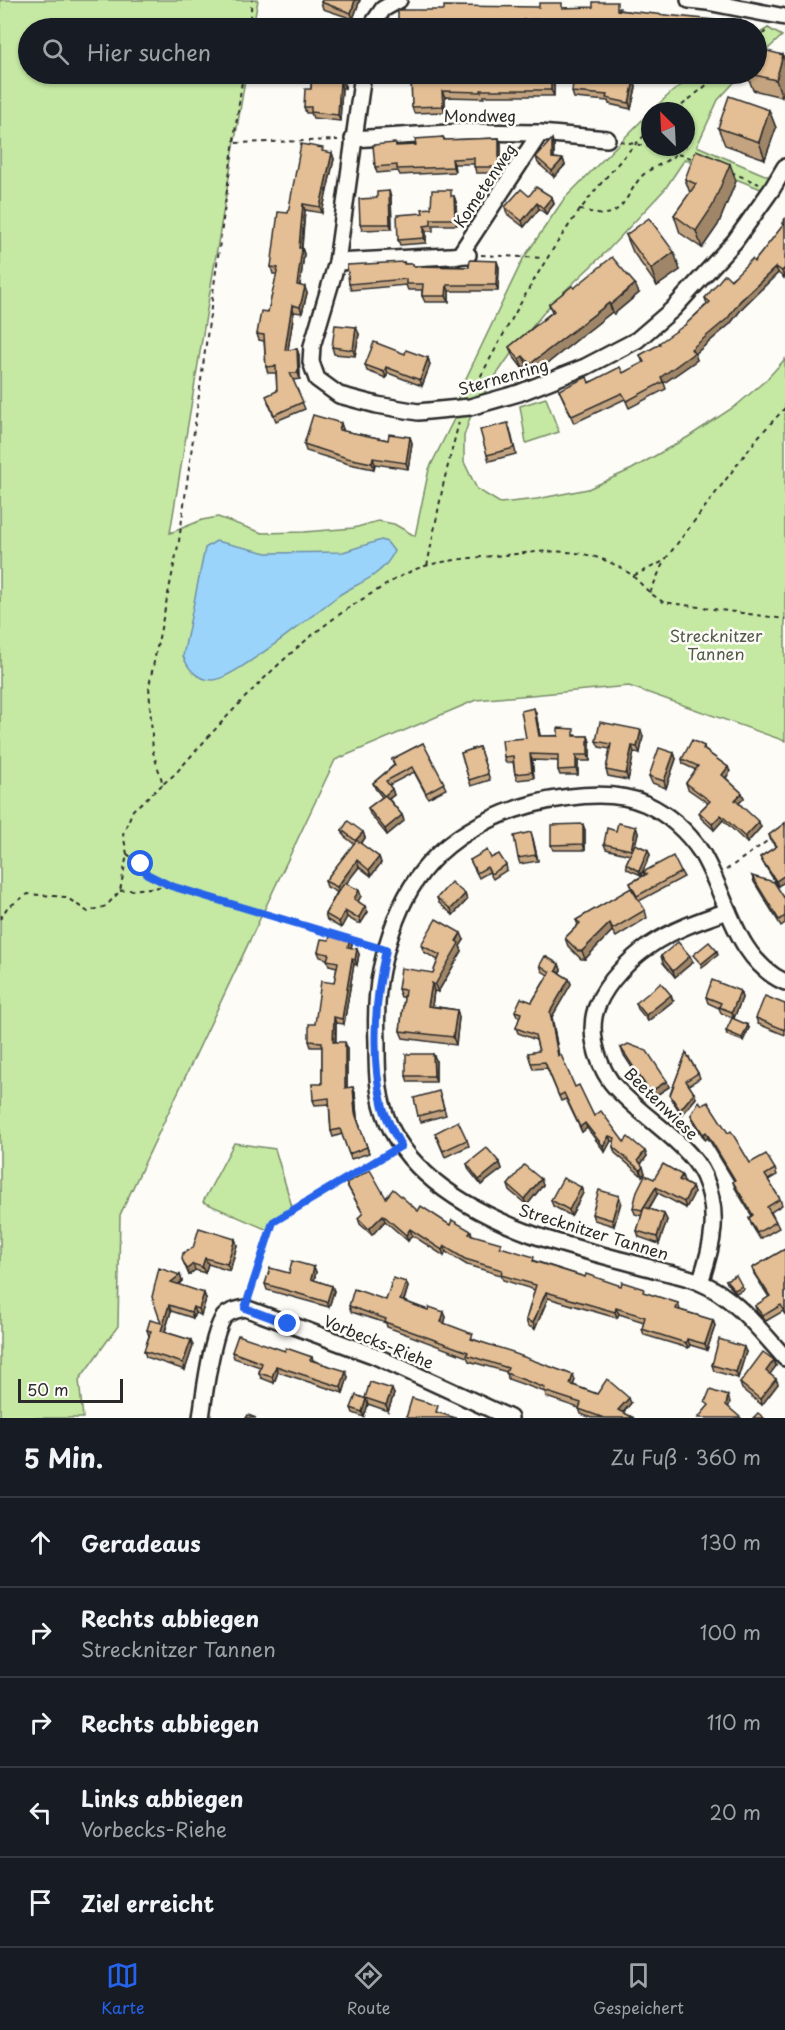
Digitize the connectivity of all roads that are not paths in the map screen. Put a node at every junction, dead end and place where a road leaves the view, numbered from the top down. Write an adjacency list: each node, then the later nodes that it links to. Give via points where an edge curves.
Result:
1 (399, 0): 4 (street, via 383,9)
2 (689, 0): 3 (street)
3 (785, 17)
4 (377, 18)
5 (361, 84): 7 (street, Sternenring)
6 (540, 133): 7 (street, Mondweg, via 464,132); 8 (street, Mondweg); 10 (street, Kometenweg, via 465,256)
7 (353, 139): 10 (street, Sternenring)
8 (607, 139)
9 (785, 166): 10 (street, Sternenring, via 735,241 673,309 637,340 555,380 463,407 418,412 377,405 339,395 317,379 310,362 312,346)
10 (336, 262)
11 (728, 912): 12 (street, Strecknitzer Tannen, via 750,956); 13 (street, Beetenwiese, via 694,923 649,946 619,971 597,1004 593,1030 598,1058 610,1081 690,1155 703,1173 710,1193 714,1234); 13 (street, Strecknitzer Tannen, via 701,852 667,816 644,803 595,796 551,801 504,813 469,829 441,850 420,873 406,897 386,950 376,1017 382,1105 401,1146 435,1181 487,1215 534,1235)
12 (785, 982)
13 (700, 1282): 14 (street, Strecknitzer Tannen, via 730,1300)
14 (785, 1358)
15 (201, 1418): 16 (street, Vorbecks-Riehe, via 219,1329 224,1318 238,1309 373,1355)
16 (510, 1418)

